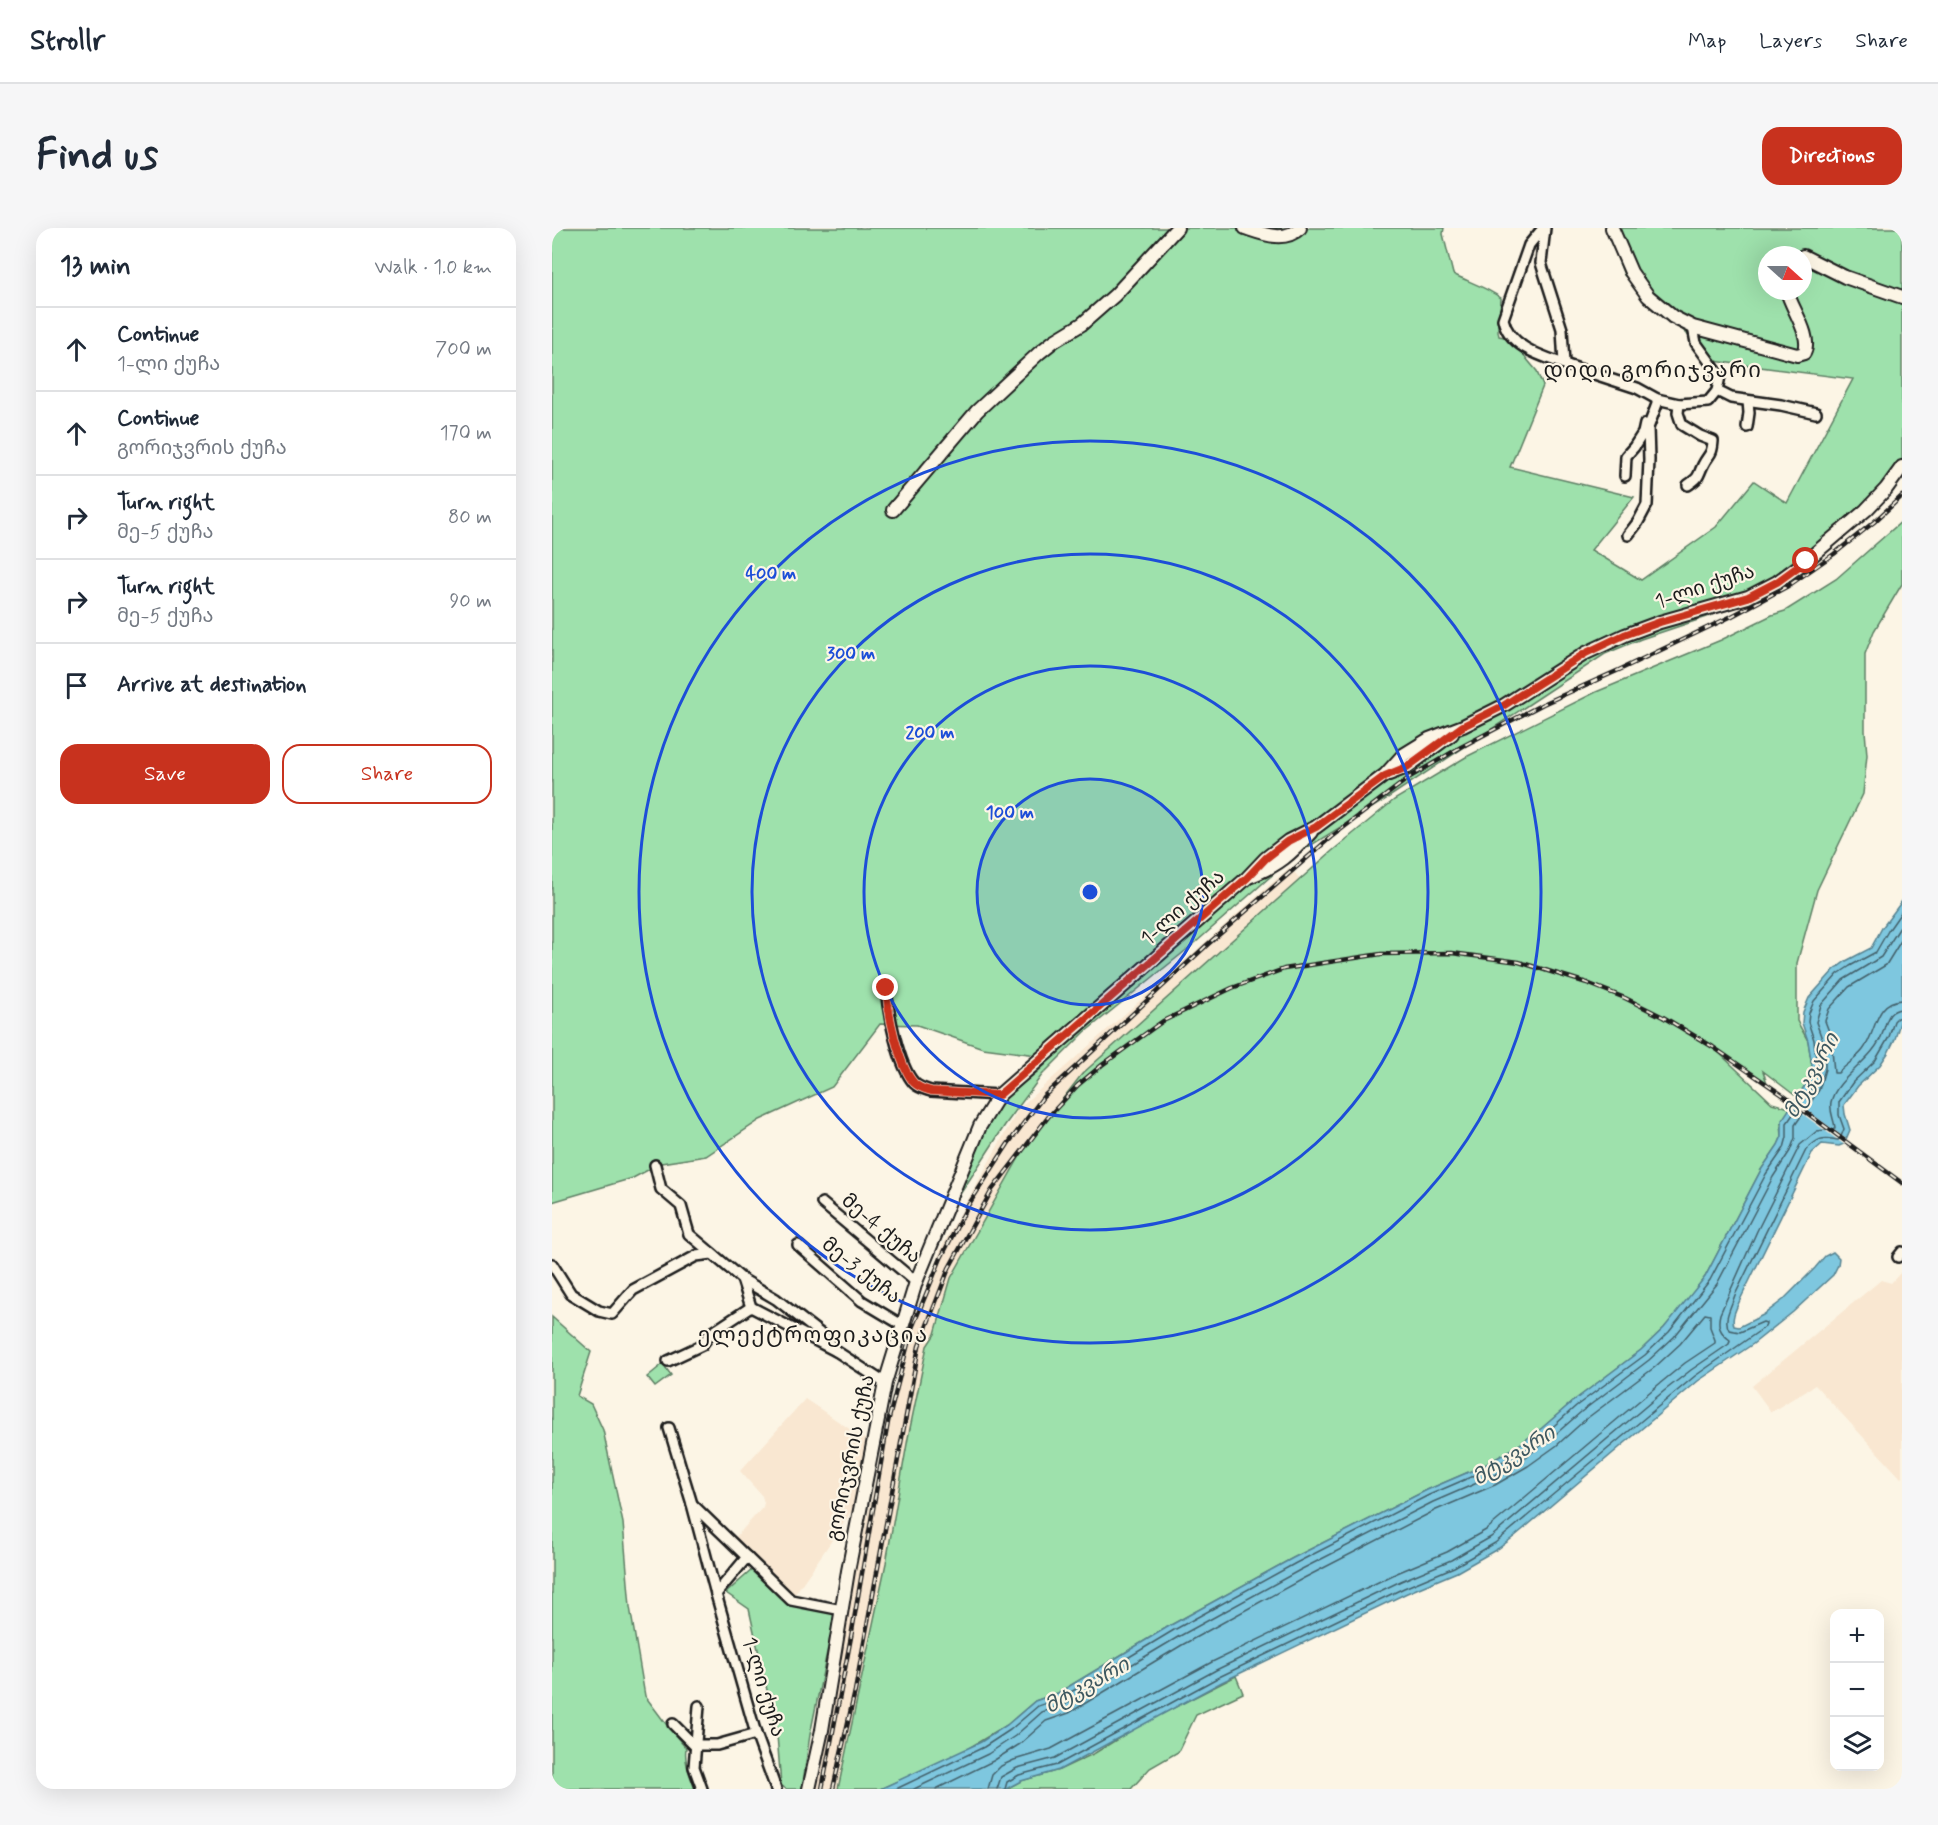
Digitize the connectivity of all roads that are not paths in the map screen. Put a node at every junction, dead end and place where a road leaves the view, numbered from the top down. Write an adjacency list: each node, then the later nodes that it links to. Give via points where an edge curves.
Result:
1 (1177, 228): 20 (main road, via 1115,295 1082,324 1038,353 977,411)
2 (1245, 228): 3 (main road, via 1271,237)
3 (1300, 228)
4 (1544, 228): 10 (street, via 1541,263 1562,329); 10 (street, via 1529,245 1503,319 1505,330 1522,346)
5 (1612, 228): 9 (main road, via 1631,272 1648,296 1673,317)
6 (1812, 261): 7 (main road)
7 (1902, 297)
8 (1791, 300): 9 (main road, via 1806,339 1807,348 1797,355)
9 (1693, 327): 11 (street, via 1696,343 1720,376)
10 (1564, 364): 13 (street, via 1637,388)
11 (1717, 391): 12 (street); 14 (street, via 1708,402)
12 (1748, 401): 15 (street); 16 (street)
13 (1657, 402): 14 (street); 18 (street, via 1626,456); 21 (street, via 1648,428 1647,505)
14 (1679, 404): 19 (street, via 1682,425 1713,441 1713,451 1699,477)
15 (1815, 413)
16 (1747, 427)
17 (1902, 467): 22 (main road, 1-ლი ქუჩა, via 1866,510 1777,582 1748,597 1660,622 1586,653 1503,706 1463,726 1407,767 1385,776 1266,858)
18 (1625, 476)
19 (1688, 485)
20 (893, 510)
21 (1629, 535)
22 (1145, 968): 24 (main road, გორიჯვრის ქუჩა)
23 (886, 988): 24 (street, via 895,1038 913,1082 931,1091)
24 (999, 1095): 31 (main road, გორიჯვრის ქუჩა, via 980,1126)
25 (655, 1165): 28 (street, via 661,1189 681,1206 689,1234)
26 (822, 1203): 31 (street, მე-4 ქუჩა)
27 (798, 1245): 33 (street, მე-3 ქუჩა, via 862,1301)
28 (712, 1254): 29 (street, via 696,1256 633,1290 612,1314 599,1311 571,1294); 30 (street)
29 (552, 1264)
30 (742, 1279): 32 (street); 34 (street, via 776,1299 826,1338)
31 (916, 1282): 33 (main road, გორიჯვრის ქუჩა)
32 (750, 1307): 34 (street); 35 (street, via 710,1334 702,1345)
33 (902, 1325): 36 (main road, გორიჯვრის ქუჩა)
34 (836, 1351): 36 (street)
35 (668, 1361)
36 (885, 1383): 41 (main road, გორიჯვრის ქუჩა)
37 (669, 1428): 38 (street, 1-ლი ქუჩა)
38 (692, 1504): 39 (street); 40 (street, 1-ლი ქუჩა)
39 (747, 1557): 40 (street); 41 (street, via 790,1599)
40 (716, 1594): 44 (street, 1-ლი ქუჩა)
41 (842, 1610): 48 (main road, გორიჯვრის ქუჩა)
42 (699, 1706): 45 (street)
43 (673, 1724): 45 (street)
44 (756, 1734): 45 (street, via 717,1746); 47 (street, 1-ლი ქუჩა)
45 (694, 1745): 46 (street, via 694,1767)
46 (702, 1789)
47 (776, 1789)
48 (809, 1789)

